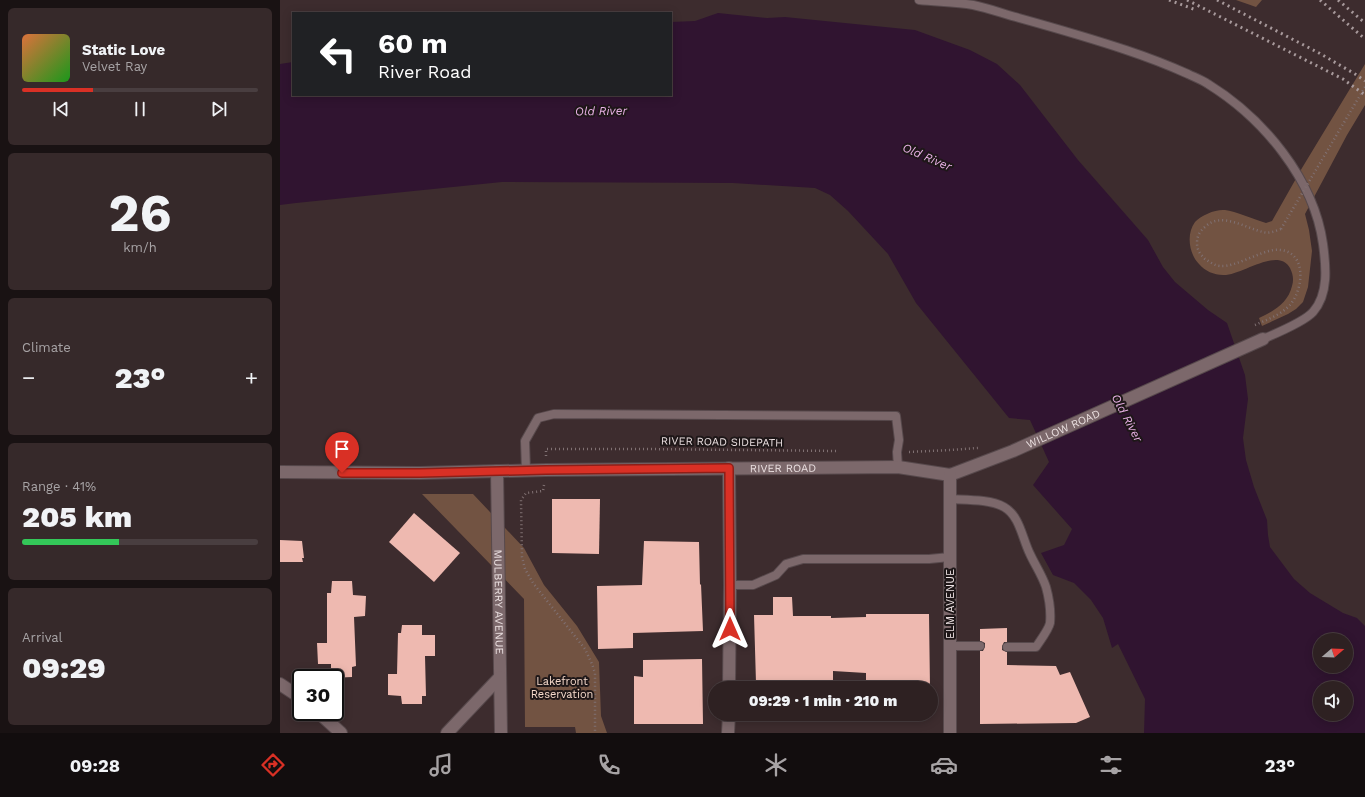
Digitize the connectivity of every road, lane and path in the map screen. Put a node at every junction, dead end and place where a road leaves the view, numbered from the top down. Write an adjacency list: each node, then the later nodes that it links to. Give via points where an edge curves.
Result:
1 (919, 0): 4 (lane, via 973,5 1139,54 1207,83 1250,117 1277,147 1304,185 1315,209 1326,260 1326,278 1313,313)
2 (1365, 88): 3 (path, bridge, via 1281,229 1264,233 1237,223 1216,220 1207,224 1198,237 1199,252 1210,263 1222,266 1281,249 1295,257 1299,264 1300,284 1294,300 1283,312)
3 (1260, 323)
4 (1264, 340): 14 (street, WILLOW ROAD, via 1013,451)
5 (983, 447): 8 (path)
6 (546, 449): 7 (path, RIVER ROAD SIDEPATH)
7 (842, 452)
8 (897, 452): 9 (lane); 11 (lane, via 899,440 896,416 554,414 538,418 525,441)
9 (898, 467): 10 (street, RIVER ROAD); 14 (street, RIVER ROAD)
10 (729, 468): 11 (street, RIVER ROAD); 18 (street)
11 (526, 470): 12 (street, RIVER ROAD)
12 (497, 471): 13 (street, RIVER ROAD); 22 (street, MULBERRY AVENUE)
13 (280, 472)
14 (950, 475): 16 (street, ELM AVENUE)
15 (543, 491): 31 (path, via 526,493 521,500 522,557 533,583 589,656 594,673)
16 (950, 499): 17 (street, ELM AVENUE); 21 (lane, via 992,502 1012,514 1046,586 1050,624 1036,647)
17 (950, 558): 18 (lane, via 803,559 786,564 776,575 754,585); 19 (street, ELM AVENUE)
18 (730, 585): 23 (street)
19 (950, 646): 20 (lane); 33 (street, ELM AVENUE)
20 (980, 646)
21 (1007, 647)
22 (500, 677): 29 (street); 30 (street, MULBERRY AVENUE)
23 (729, 681)
24 (280, 684): 25 (street)
25 (292, 692)
26 (328, 721): 28 (street)
27 (729, 721): 32 (street)
28 (342, 733)
29 (448, 733)
30 (501, 733)
31 (595, 733)
32 (728, 733)
33 (950, 733)

